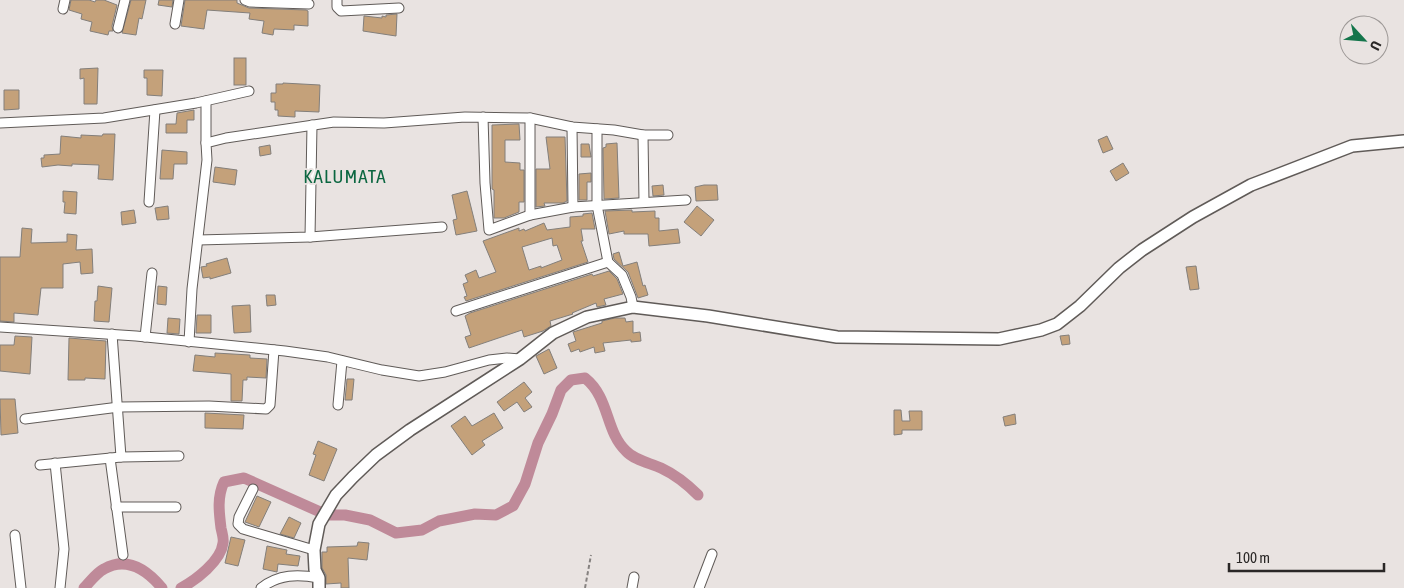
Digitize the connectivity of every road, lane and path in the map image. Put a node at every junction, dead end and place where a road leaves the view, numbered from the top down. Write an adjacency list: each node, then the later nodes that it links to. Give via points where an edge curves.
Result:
1 (125, 0): 8 (street)
2 (179, 0): 7 (street)
3 (245, 0): 5 (street)
4 (337, 0): 6 (street, via 341,11)
5 (309, 4)
6 (399, 8)
7 (175, 24)
8 (118, 28)
9 (249, 91): 10 (street)
10 (206, 101): 11 (street); 21 (street)
11 (155, 110): 14 (street, via 104,118); 23 (street)
12 (483, 117): 13 (street); 15 (street); 27 (street, via 488,229 493,230)
13 (530, 118): 16 (street); 27 (street)
14 (0, 123)
15 (312, 125): 21 (street); 29 (street)
16 (572, 127): 17 (street); 26 (street)
17 (597, 129): 19 (street); 25 (street)
18 (668, 135): 19 (street)
19 (643, 136): 24 (street)
20 (1404, 141): 33 (street, via 1352,146 1251,185 1142,250 1057,324 1024,335 999,339 837,337)
21 (206, 143): 30 (street)
22 (686, 200): 24 (street)
23 (150, 202)
24 (644, 202): 25 (street)
25 (597, 205): 26 (street); 31 (street)
26 (572, 207): 27 (street)
27 (530, 215)
28 (442, 227): 29 (street)
29 (310, 236): 30 (street)
30 (198, 240): 38 (street)
31 (608, 262): 33 (street, via 622,275); 34 (street)
32 (152, 273): 37 (street)
33 (633, 306): 40 (street, via 587,317 553,333)
34 (456, 311)
35 (0, 327): 36 (street)
36 (112, 334): 37 (street); 43 (street)
37 (145, 337): 38 (street)
38 (189, 342): 39 (street)
39 (274, 350): 41 (street); 43 (street, via 270,405 266,409)
40 (520, 359): 41 (street, via 489,360 419,376); 54 (street, via 376,455 336,495 320,524)
41 (342, 361): 42 (street)
42 (338, 405)
43 (119, 407): 44 (street); 46 (street)
44 (26, 419)
45 (179, 456): 46 (street)
46 (122, 457): 47 (street)
47 (110, 458): 48 (street); 51 (street)
48 (56, 463): 49 (street); 61 (street, via 64,549)
49 (40, 465)
50 (252, 489): 54 (street, via 239,517 238,524 243,529)
51 (116, 507): 52 (street); 56 (street)
52 (176, 507)
53 (15, 535): 60 (street)
54 (314, 550): 59 (street)
55 (712, 554): 65 (street)
56 (123, 555)
57 (591, 555): 63 (path)
58 (634, 577): 64 (street)
59 (319, 583): 62 (street, via 303,575 275,579)
60 (21, 588)
61 (60, 588)
62 (261, 588)
63 (585, 588)
64 (632, 588)
65 (699, 588)

